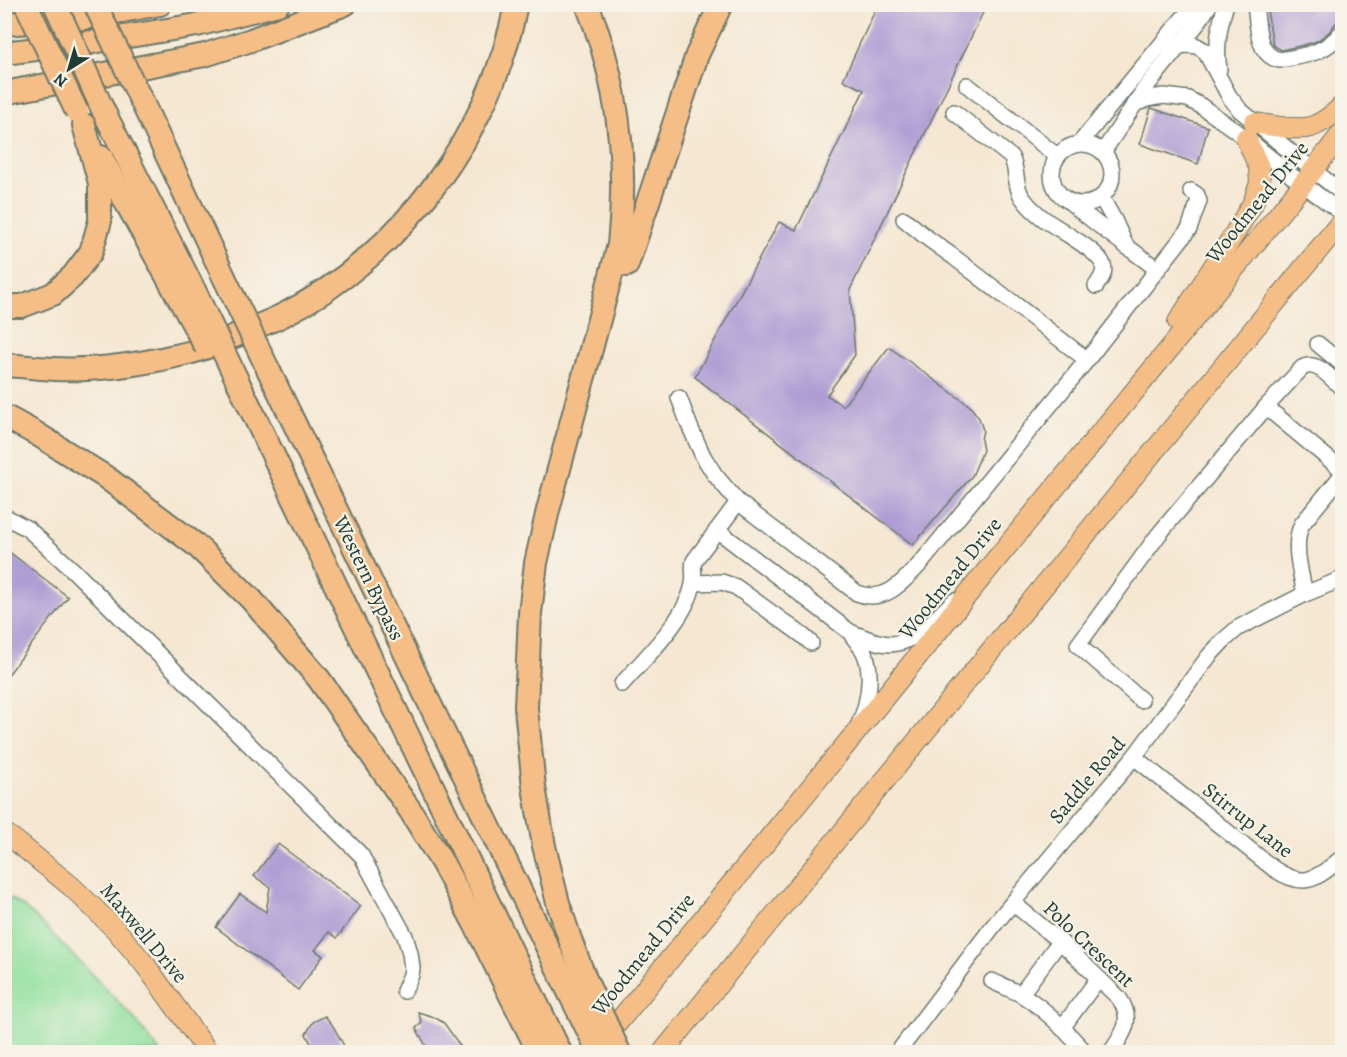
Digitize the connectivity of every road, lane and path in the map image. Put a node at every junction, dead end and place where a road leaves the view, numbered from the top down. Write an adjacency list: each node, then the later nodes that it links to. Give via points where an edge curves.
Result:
1 (26, 4): 25 (highway, bridge)
2 (55, 4): 42 (highway, Western Bypass, bridge)
3 (94, 4): 75 (highway, Western Bypass, bridge, via 268,369)
4 (160, 4): 14 (highway, via 84,18)
5 (278, 4): 18 (highway, via 197,25)
6 (345, 4): 21 (highway, via 205,55)
7 (516, 4): 47 (highway, via 490,91 435,187 381,245 333,284 285,314 178,356 112,368)
8 (587, 4): 56 (highway, via 612,81 620,129 621,220 619,244)
9 (721, 4): 56 (highway, via 693,66)
10 (1197, 4): 17 (street)
11 (1210, 4): 16 (street)
12 (1226, 4): 19 (street, via 1219,28 1217,60)
13 (1255, 4): 15 (street, via 1260,40 1267,55 1275,59 1324,50)
14 (4, 24)
15 (1342, 32)
16 (1178, 46): 17 (street); 19 (street, via 1197,46 1205,51); 22 (street)
17 (1160, 47): 28 (street)
18 (4, 53)
19 (1221, 79): 26 (street)
20 (967, 84): 30 (street)
21 (4, 93)
22 (1134, 104): 26 (street, via 1164,96 1188,99); 29 (street)
23 (1342, 106): 26 (main road, via 1310,127)
24 (954, 112): 41 (street, via 1011,157 1021,195 1033,209 1100,260 1104,270)
25 (81, 119): 42 (highway); 43 (highway, via 100,183 100,221 91,252 53,294 22,306)
26 (1250, 130): 31 (street); 50 (main road, via 1260,183 1253,203)
27 (1342, 133): 31 (main road, Woodmead Drive)
28 (1079, 144): 29 (street); 30 (street)
29 (1103, 152): 34 (street, via 1112,170 1112,181)
30 (1057, 156): 35 (street, via 1053,182)
31 (1309, 177): 33 (street); 36 (street); 50 (main road, Woodmead Drive)
32 (1191, 191): 40 (street, via 1199,201 1189,228)
33 (1342, 193)
34 (1101, 197): 35 (street, via 1086,204); 39 (street)
35 (1070, 202): 39 (street)
36 (1342, 213)
37 (904, 219): 45 (street)
38 (1342, 221): 85 (main road)
39 (1125, 244): 40 (street)
40 (1157, 269): 45 (street)
41 (1096, 286)
42 (187, 295): 79 (highway, Western Bypass, bridge, via 314,538)
43 (4, 306)
44 (1318, 344): 46 (street)
45 (1087, 360): 55 (street, via 921,563 884,595 857,593)
46 (1342, 364)
47 (4, 365)
48 (1342, 388): 51 (street, via 1318,367 1307,365)
49 (679, 398): 55 (street, via 703,456)
50 (1127, 399): 59 (main road, Woodmead Drive)
51 (1266, 407): 53 (street); 66 (street, via 1159,534 1078,645)
52 (4, 416): 79 (highway, via 107,478 196,545 251,599 311,670 410,810 444,864)
53 (1342, 470)
54 (1342, 475): 62 (street, via 1299,531 1297,544)
55 (738, 502): 58 (street)
56 (548, 510): 75 (highway, via 530,613 526,708 544,846 572,945)
57 (4, 516): 76 (street, via 28,529 74,571 361,855 405,936 412,968)
58 (717, 530): 61 (street, via 694,561); 63 (street)
59 (989, 568): 63 (street, via 904,642 871,641); 67 (main road, Woodmead Drive)
60 (1342, 579): 62 (street, Saddle Road)
61 (693, 583): 64 (street, via 722,582 736,587); 65 (street, via 674,624)
62 (1305, 594): 68 (street, Saddle Road, via 1238,628 1223,640)
63 (850, 632): 67 (street, via 864,652 869,689)
64 (811, 643)
65 (622, 684)
66 (1141, 700)
67 (854, 736): 82 (main road, Woodmead Drive)
68 (1134, 757): 70 (street, Stirrup Lane, via 1284,876 1309,880); 71 (street, Saddle Road)
69 (4, 833): 80 (main road, Maxwell Drive, via 72,887 116,930)
70 (1342, 858)
71 (1013, 903): 72 (street, Polo Crescent); 86 (street, Saddle Road)
72 (1060, 941): 73 (street, Polo Crescent); 77 (street)
73 (1098, 979): 78 (street); 88 (street, Polo Crescent, via 1119,998 1126,1011 1125,1028)
74 (992, 981): 77 (street)
75 (578, 988): 83 (highway, Western Bypass, bridge); 84 (highway, bridge)
76 (404, 991)
77 (1021, 994): 78 (street)
78 (1062, 1028): 87 (street)
79 (539, 1038): 81 (highway, Western Bypass)
80 (208, 1053)
81 (560, 1053)
82 (594, 1053)
83 (599, 1053)
84 (620, 1053)
85 (663, 1053)
86 (898, 1053)
87 (1085, 1053)
88 (1111, 1053)

